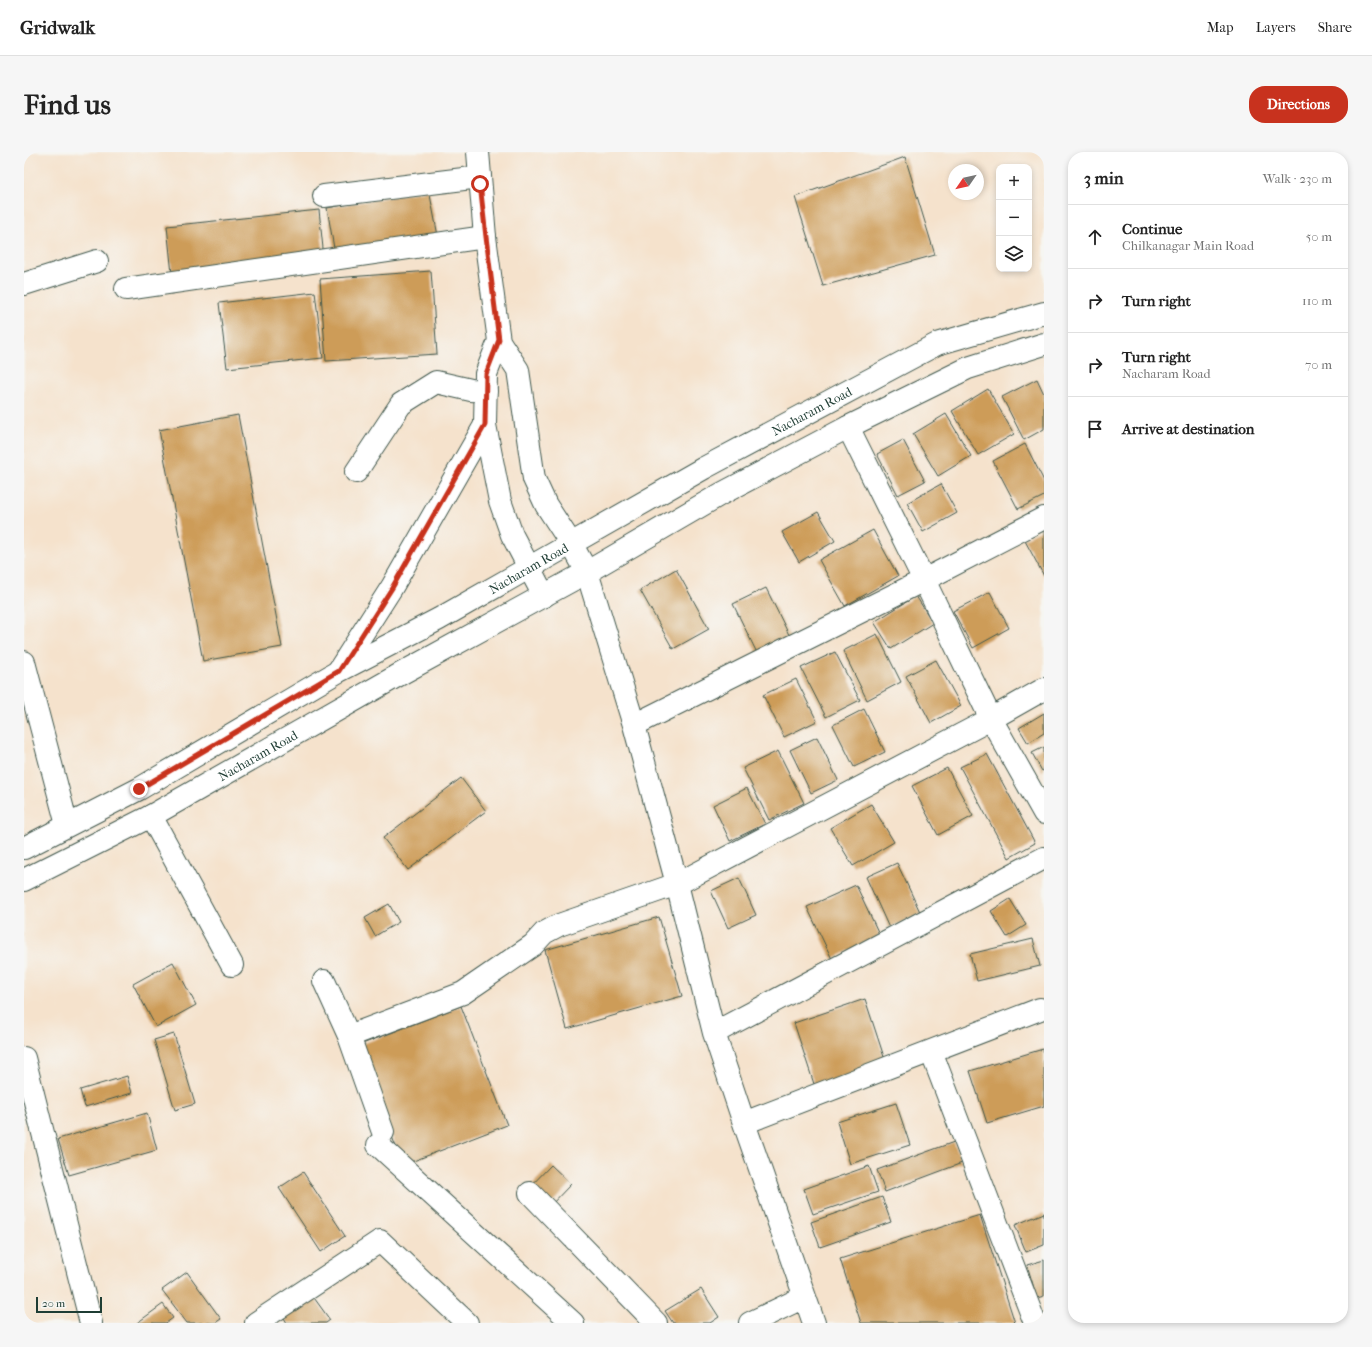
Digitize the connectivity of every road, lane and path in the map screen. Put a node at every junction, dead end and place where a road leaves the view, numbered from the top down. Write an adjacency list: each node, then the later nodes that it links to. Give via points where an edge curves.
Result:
1 (478, 152): 2 (street)
2 (480, 177): 3 (street); 4 (street)
3 (324, 196)
4 (486, 237): 7 (street); 9 (street)
5 (97, 261): 6 (street)
6 (24, 284)
7 (126, 289)
8 (1044, 313): 16 (street, Nacharam Road, via 937,344 704,468)
9 (499, 340): 11 (street, via 486,374); 16 (street, via 518,370 534,479 546,505)
10 (1044, 344): 13 (street, Nacharam Road, via 968,368)
11 (486, 391): 12 (street); 14 (street, via 436,382 401,404)
12 (485, 425): 17 (street, via 500,501 512,535); 22 (street, via 392,588)
13 (848, 427): 18 (street, Nacharam Road, via 721,494); 19 (street)
14 (356, 472)
15 (1044, 518): 19 (street)
16 (572, 545): 17 (street, Nacharam Road); 18 (street)
17 (529, 569): 20 (street); 22 (street, Nacharam Road)
18 (587, 572): 20 (street, Nacharam Road); 25 (street)
19 (924, 580): 24 (street); 25 (street)
20 (544, 596): 27 (street, Nacharam Road)
21 (24, 662): 28 (street)
22 (339, 671): 28 (street, Nacharam Road, via 139,789)
23 (1044, 689): 24 (street)
24 (991, 719): 26 (street); 32 (street)
25 (634, 725): 32 (street)
26 (1044, 813)
27 (151, 816): 31 (street, Nacharam Road); 33 (street)
28 (67, 825): 29 (street, Nacharam Road)
29 (24, 848)
30 (1044, 858): 36 (street)
31 (24, 880)
32 (677, 884): 36 (street); 37 (street, via 559,924 463,993)
33 (232, 965)
34 (324, 981): 37 (street)
35 (1040, 1009): 38 (street)
36 (714, 1033): 40 (street)
37 (348, 1036): 46 (street, via 380,1138)
38 (931, 1051): 40 (street); 50 (street)
39 (24, 1058): 43 (street)
40 (744, 1123): 42 (street)
41 (530, 1193): 47 (street)
42 (804, 1297): 48 (street); 49 (street)
43 (91, 1323)
44 (256, 1323): 45 (street, via 380,1242)
45 (467, 1323)
46 (573, 1323)
47 (656, 1323)
48 (750, 1323)
49 (814, 1323)
50 (1035, 1323)

